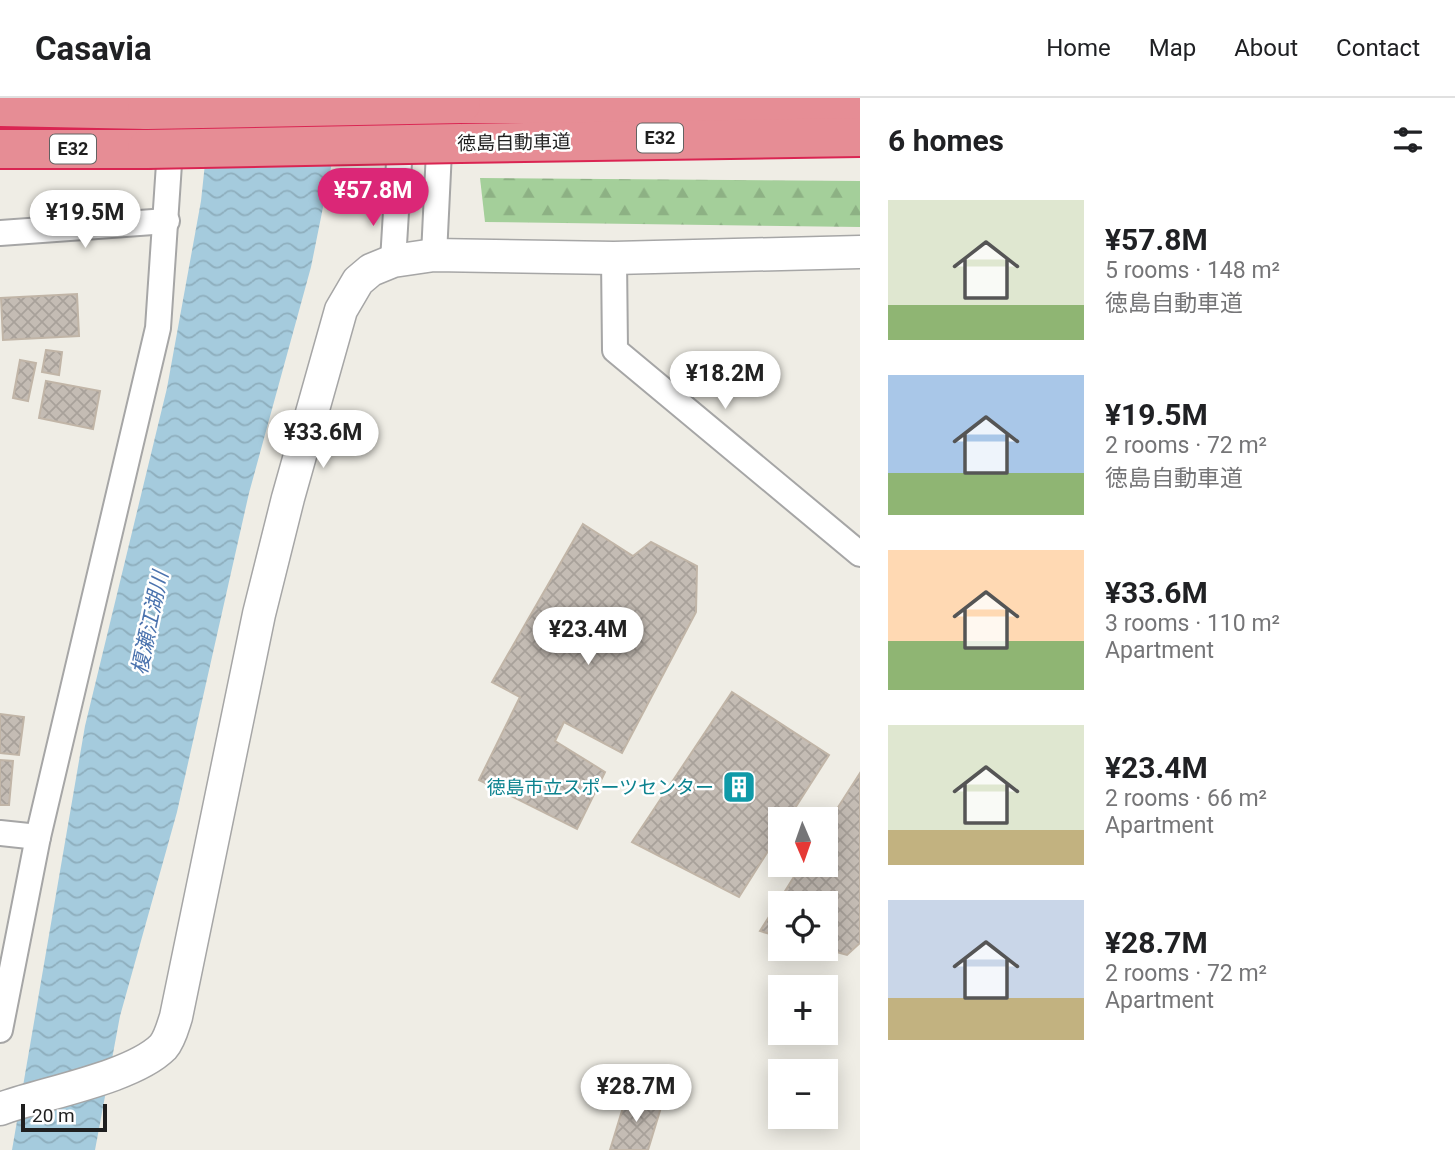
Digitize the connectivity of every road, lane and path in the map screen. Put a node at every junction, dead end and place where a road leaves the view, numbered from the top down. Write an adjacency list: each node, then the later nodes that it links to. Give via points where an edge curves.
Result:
1 (402, 98): 13 (street)
2 (451, 101): 3 (highway, 徳島自動車道 / E32, bridge); 4 (highway, 徳島自動車道 / E32); 11 (street)
3 (160, 104): 5 (highway, 徳島自動車道 / E32); 8 (street)
4 (860, 105)
5 (0, 107)
6 (860, 137): 7 (highway, 徳島自動車道 / E32, bridge)
7 (0, 149)
8 (167, 221): 9 (street); 16 (street, via 158,328)
9 (0, 233)
10 (860, 252): 12 (street)
11 (434, 256): 12 (street); 13 (street)
12 (614, 258): 14 (street, via 615,350)
13 (393, 261): 18 (street, via 358,281 341,310 259,614 176,1017 166,1044 127,1069)
14 (860, 554)
15 (0, 834): 16 (street)
16 (38, 837): 17 (street)
17 (0, 1030)
18 (2, 1109)

